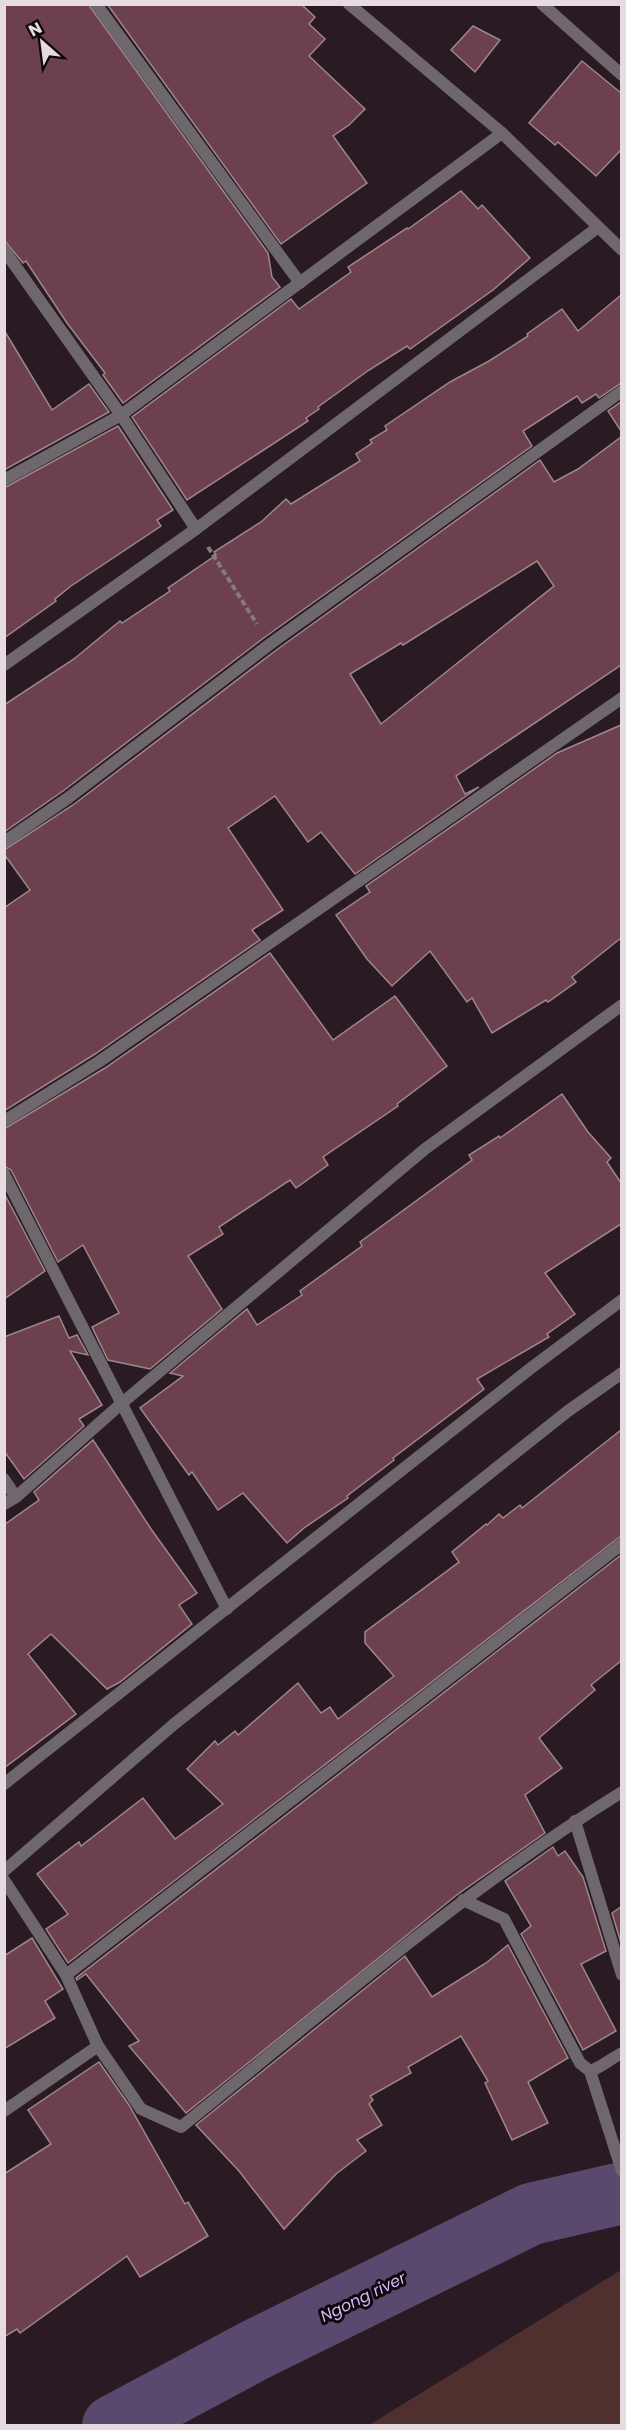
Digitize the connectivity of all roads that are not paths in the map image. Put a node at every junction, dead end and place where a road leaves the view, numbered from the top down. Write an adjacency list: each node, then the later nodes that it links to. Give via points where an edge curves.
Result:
1 (96, 4): 9 (street)
2 (349, 4): 5 (street)
3 (542, 4): 4 (street)
4 (621, 75)
5 (502, 133): 6 (street); 9 (street)
6 (597, 228): 8 (street); 13 (street)
7 (4, 250): 11 (street)
8 (621, 250)
9 (300, 283): 11 (street)
10 (621, 391): 16 (street)
11 (121, 415): 12 (street); 13 (street)
12 (4, 480)
13 (196, 529): 14 (street)
14 (4, 665)
15 (621, 698): 18 (street, via 100,1061)
16 (4, 842)
17 (621, 1005): 22 (street, via 425,1149)
18 (4, 1120)
19 (4, 1174): 22 (street)
20 (621, 1300): 27 (street)
21 (621, 1373): 31 (street, via 173,1725)
22 (122, 1403): 24 (street); 27 (street)
23 (4, 1479): 24 (street)
24 (16, 1497): 25 (street)
25 (4, 1504)
26 (621, 1544): 34 (street)
27 (227, 1609): 28 (street)
28 (4, 1784)
29 (621, 1792): 30 (street)
30 (575, 1821): 33 (street); 35 (street)
31 (4, 1871)
32 (4, 1880): 34 (street)
33 (463, 1900): 36 (street, via 181,2127 141,2109); 38 (street, via 504,1919 580,2063)
34 (66, 1975): 36 (street)
35 (621, 1975)
36 (98, 2046): 39 (street)
37 (621, 2054): 38 (street)
38 (591, 2072): 40 (street)
39 (4, 2111)
40 (621, 2171)

